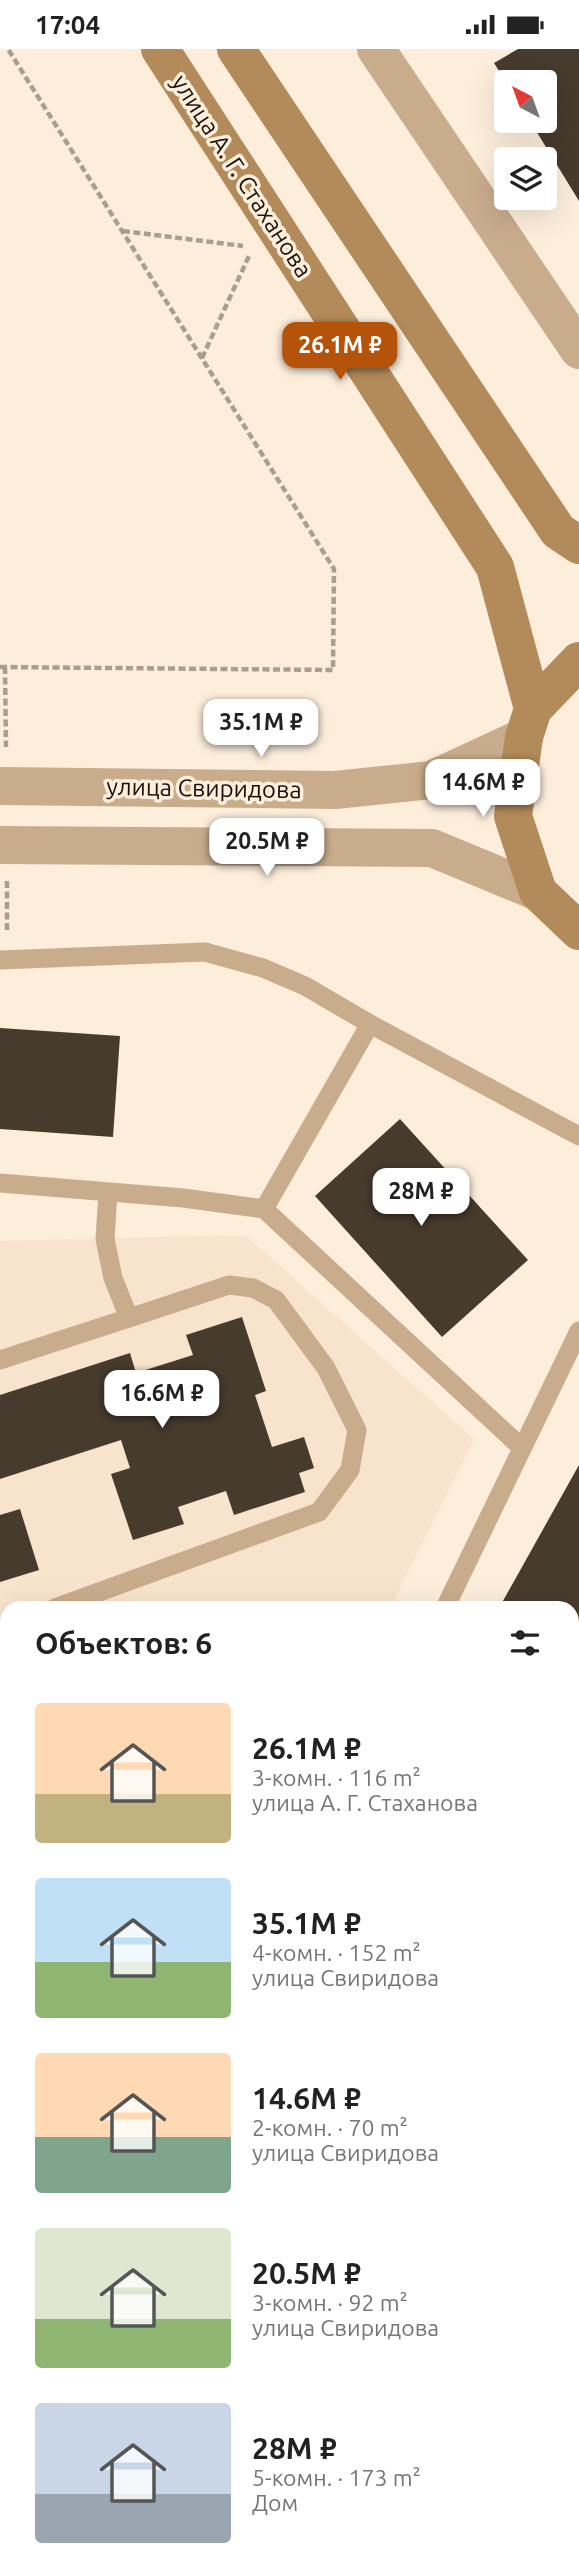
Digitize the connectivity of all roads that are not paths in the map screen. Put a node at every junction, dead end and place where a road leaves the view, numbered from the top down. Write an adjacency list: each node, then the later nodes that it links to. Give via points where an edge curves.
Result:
1 (160, 49): 7 (main road, улица А. Г. Стаханова, via 495,568)
2 (236, 49): 5 (main road, via 558,531)
3 (376, 49): 4 (street)
4 (579, 350)
5 (579, 545)
6 (579, 661): 7 (main road)
7 (528, 723): 8 (street, улица Свиридова, via 431,780 349,788); 10 (main road, via 513,816)
8 (0, 786)
9 (3, 845): 10 (street, via 432,848)
10 (538, 892): 11 (main road)
11 (579, 931)
12 (4, 960): 13 (lane, via 205,952 263,968 305,986)
13 (370, 1024): 14 (lane); 17 (lane)
14 (579, 1136)
15 (0, 1183): 16 (lane)
16 (108, 1192): 17 (lane); 18 (lane, via 105,1239 113,1278)
17 (264, 1209): 21 (lane)
18 (129, 1318): 20 (lane); 22 (lane, via 229,1285 276,1300 326,1368 357,1430 350,1470 319,1513)
19 (579, 1331): 21 (lane)
20 (0, 1360)
21 (522, 1448): 23 (lane)
22 (74, 1601)
23 (447, 1601)

